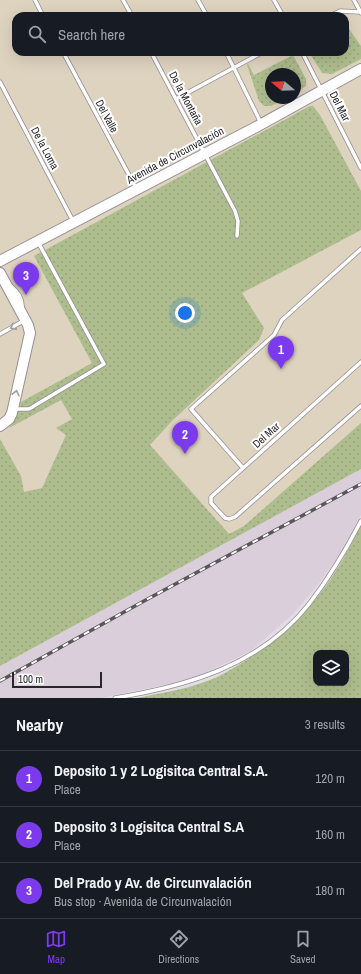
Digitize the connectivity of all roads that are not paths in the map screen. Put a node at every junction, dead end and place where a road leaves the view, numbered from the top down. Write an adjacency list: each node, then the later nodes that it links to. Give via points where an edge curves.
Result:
1 (35, 0): 6 (lane)
2 (123, 0): 7 (lane)
3 (198, 0): 8 (lane)
4 (274, 0): 9 (lane)
5 (354, 0): 11 (lane)
6 (41, 12)
7 (130, 12)
8 (205, 12)
9 (281, 12)
10 (339, 12): 11 (lane)
11 (361, 12)
12 (65, 56): 25 (lane, Del Valle)
13 (153, 56): 21 (lane, De la Montaña)
14 (228, 56): 17 (lane)
15 (256, 56): 17 (lane)
16 (304, 56): 20 (lane, Del Mar)
17 (235, 68): 21 (lane); 22 (lane)
18 (361, 68): 20 (street, Avenida de Circunvalación)
19 (0, 82): 26 (lane, De la Loma)
20 (322, 89): 22 (street, Avenida de Circunvalación); 24 (lane, Del Mar)
21 (176, 99): 23 (lane, De la Montaña)
22 (261, 124): 23 (street, Avenida de Circunvalación)
23 (205, 153): 25 (street, Avenida de Circunvalación); 27 (lane, De la Montaña, via 235,211 238,221)
24 (361, 168)
25 (136, 189): 26 (street, Avenida de Circunvalación)
26 (74, 222): 28 (street, Avenida de Circunvalación)
27 (237, 236)
28 (38, 242): 30 (street, Avenida de Circunvalación); 36 (lane, via 104,364 30,409)
29 (361, 249): 38 (lane, via 282,320 274,335 191,409)
30 (0, 262)
31 (2, 276): 32 (street)
32 (24, 316): 33 (lane, one-way to 33); 36 (street, one-way to 32, via 30,329)
33 (0, 334)
34 (361, 362): 38 (lane, Del Mar)
35 (361, 406): 38 (lane, Del Mar, via 235,517 225,518 210,500)
36 (13, 409): 37 (street, via 9,419)
37 (0, 426)
38 (244, 468)
39 (361, 521): 40 (lane, via 309,605 260,648 214,674 192,682)
40 (115, 698)

